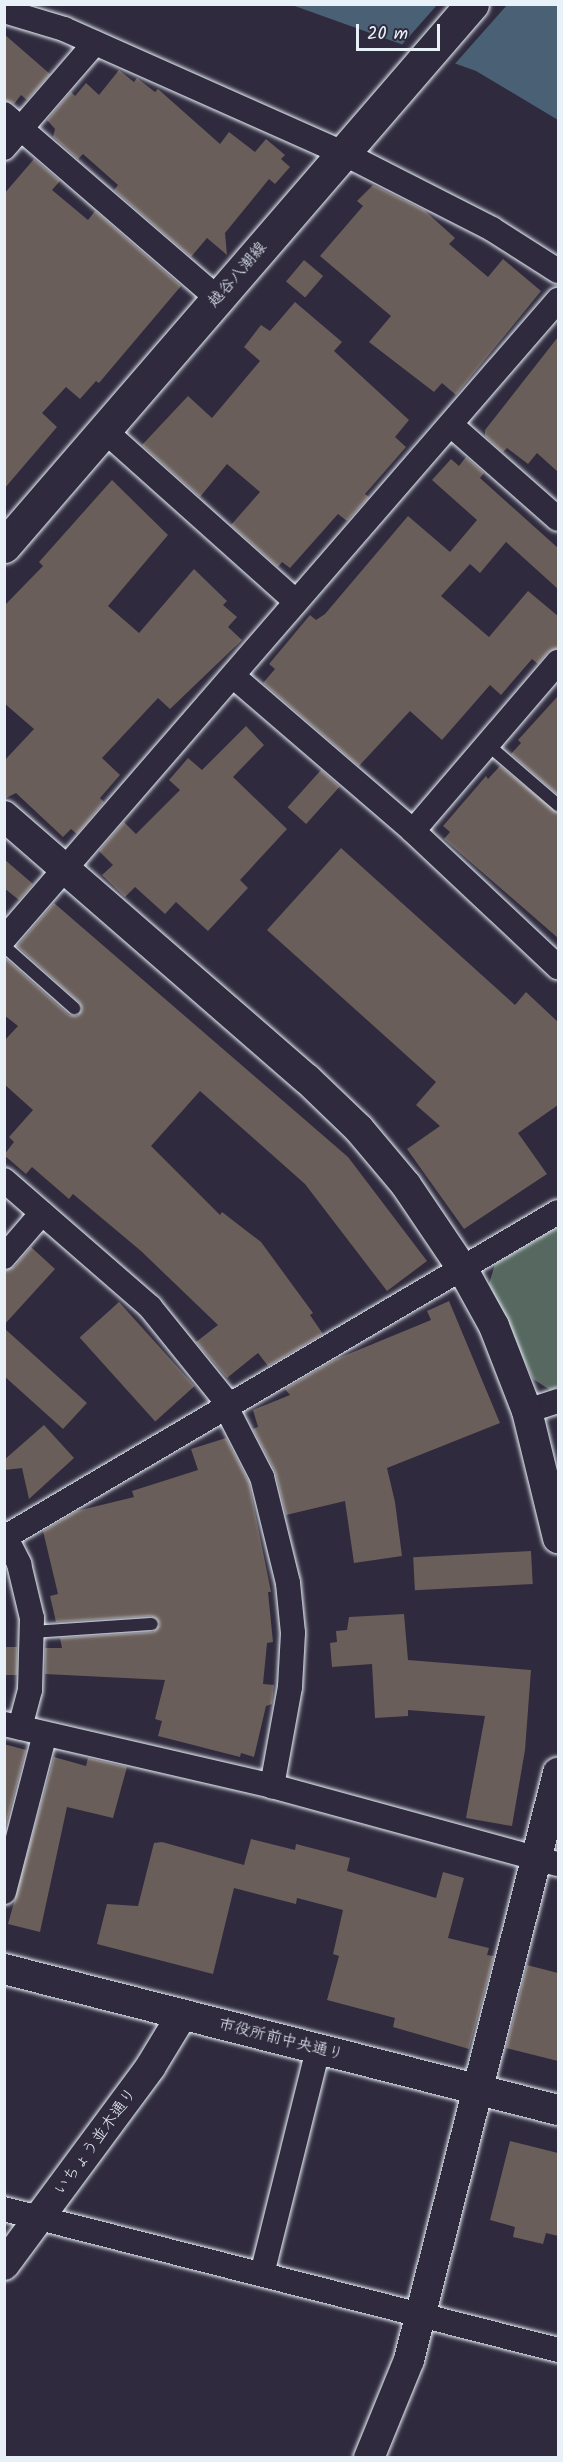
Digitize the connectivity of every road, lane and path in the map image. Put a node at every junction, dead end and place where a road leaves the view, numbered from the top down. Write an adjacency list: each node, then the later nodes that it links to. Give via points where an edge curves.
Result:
1 (472, 4): 5 (main road, 越谷八潮線)
2 (4, 11): 3 (street)
3 (95, 43): 4 (street); 5 (street)
4 (13, 121): 6 (street); 8 (street)
5 (353, 141): 7 (street); 8 (main road, 越谷八潮線)
6 (4, 148)
7 (558, 271)
8 (218, 299): 11 (main road, 越谷八潮線)
9 (558, 300): 10 (street)
10 (451, 425): 12 (street); 14 (street)
11 (105, 431): 13 (main road, 越谷八潮線); 14 (street)
12 (558, 519)
13 (4, 546)
14 (296, 602): 16 (street)
15 (558, 662): 17 (street)
16 (233, 676): 20 (street); 21 (street)
17 (487, 744): 18 (lane); 20 (street)
18 (558, 805)
19 (4, 816): 21 (street)
20 (412, 831): 24 (street)
21 (64, 868): 22 (street); 30 (street, via 359,1129 406,1185)
22 (4, 939)
23 (4, 946): 25 (lane)
24 (558, 967)
25 (74, 1008)
26 (4, 1180): 28 (street)
27 (558, 1212): 30 (street)
28 (42, 1213): 29 (street); 32 (street, via 156,1313)
29 (4, 1257)
30 (462, 1268): 32 (street); 33 (street, via 494,1326)
31 (558, 1401): 33 (street)
32 (228, 1406): 34 (street); 41 (street, via 262,1477 288,1583 293,1633 290,1687)
33 (527, 1411): 35 (street)
34 (6, 1535): 37 (street, via 26,1588)
35 (558, 1538)
36 (152, 1624): 37 (lane)
37 (32, 1632): 38 (street, via 30,1690)
38 (12, 1726): 39 (street)
39 (45, 1734): 41 (street); 43 (street)
40 (558, 1773): 42 (street)
41 (272, 1786): 42 (street)
42 (548, 1861): 47 (street)
43 (4, 1892)
44 (4, 1969): 45 (street, 市役所前中央通り)
45 (182, 2015): 46 (street, 市役所前中央通り); 50 (street, いちょう並木通り, via 151,2066)
46 (318, 2049): 47 (street, 市役所前中央通り); 52 (street)
47 (477, 2088): 48 (street, 市役所前中央通り); 53 (street)
48 (558, 2110)
49 (4, 2209): 50 (street)
50 (40, 2218): 51 (street, いちょう並木通り); 52 (street)
51 (4, 2265)
52 (262, 2274): 53 (street)
53 (420, 2314): 54 (street); 55 (street, via 398,2394)
54 (558, 2350)
55 (369, 2457)

